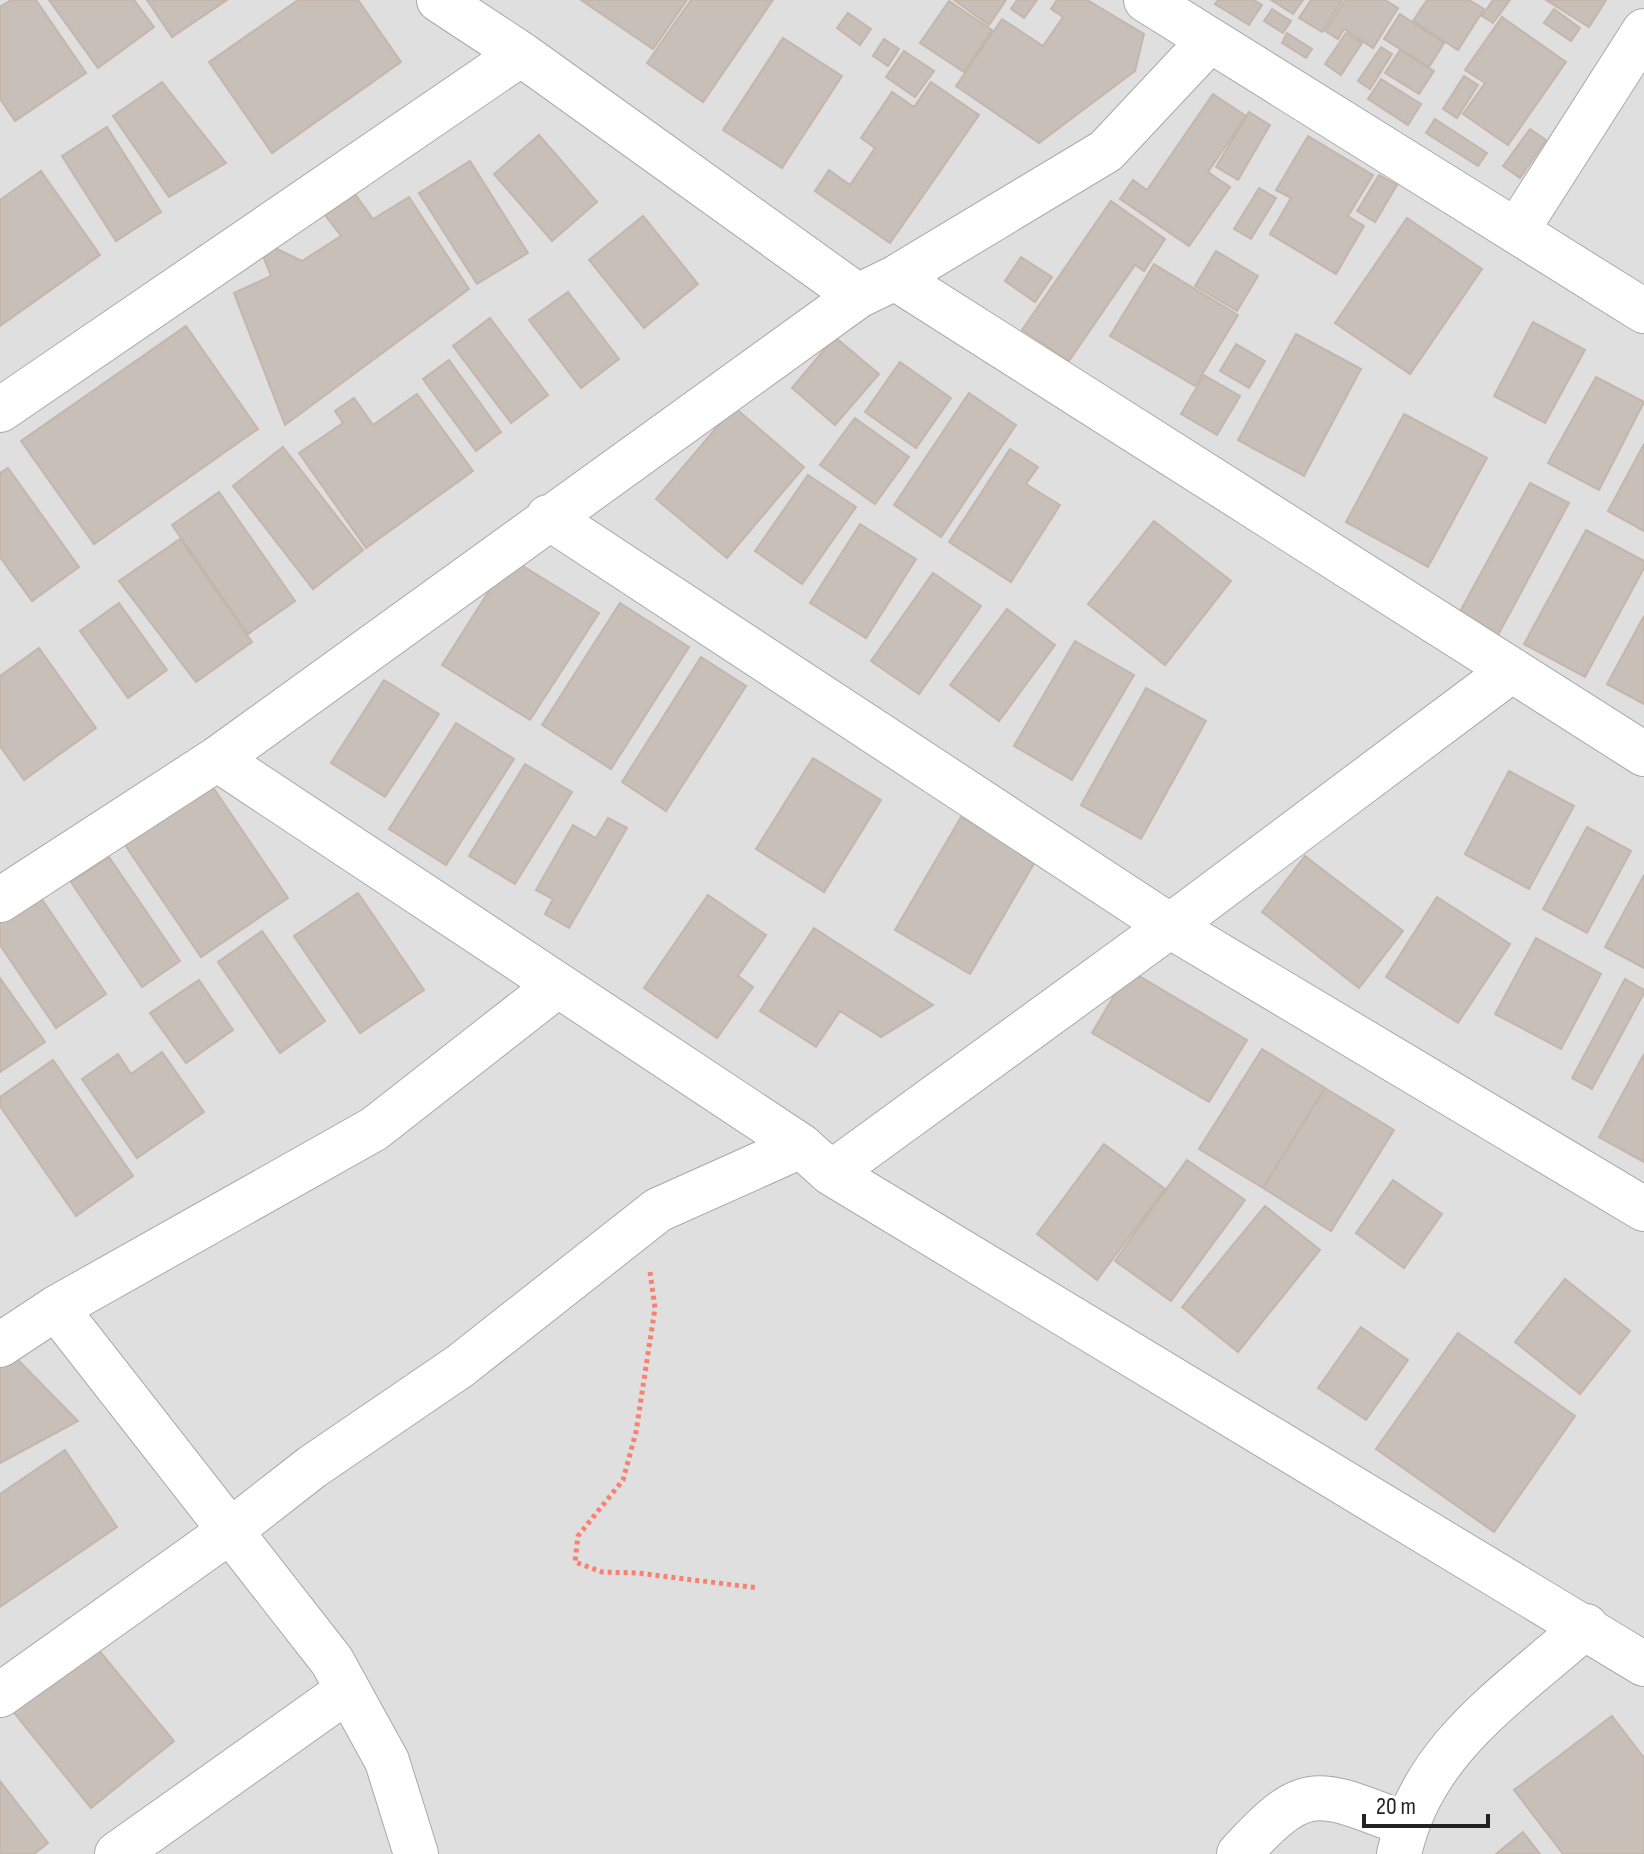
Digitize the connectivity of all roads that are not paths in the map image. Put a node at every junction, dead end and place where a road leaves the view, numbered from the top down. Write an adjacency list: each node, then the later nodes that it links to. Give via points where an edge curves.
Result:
1 (439, 0): 5 (street)
2 (1146, 0): 4 (street)
3 (1644, 31): 6 (street)
4 (1210, 40): 6 (street); 7 (street, via 1106,151)
5 (521, 54): 7 (street); 9 (street)
6 (1517, 230): 8 (street)
7 (876, 287): 10 (street); 11 (street)
8 (1644, 311)
9 (0, 410)
10 (548, 517): 13 (street); 15 (street)
11 (1512, 670): 12 (street); 15 (street)
12 (1644, 754)
13 (217, 759): 14 (street); 16 (street)
14 (0, 900)
15 (1170, 926): 17 (street); 18 (street)
16 (558, 985): 17 (street); 19 (street, via 374,1129)
17 (816, 1160): 21 (street, via 658,1210 460,1366 312,1467); 22 (street)
18 (1644, 1209)
19 (56, 1308): 20 (street); 21 (street)
20 (0, 1345)
21 (230, 1531): 24 (street, via 332,1661); 25 (street)
22 (1586, 1626): 23 (street); 26 (street, via 1448,1750 1423,1785)
23 (1644, 1664)
24 (348, 1690): 27 (street); 28 (street, via 387,1761)
25 (0, 1695)
26 (1402, 1839): 29 (street, via 1350,1803 1317,1798 1274,1815)
27 (117, 1854)
28 (416, 1854)
29 (1239, 1854)

